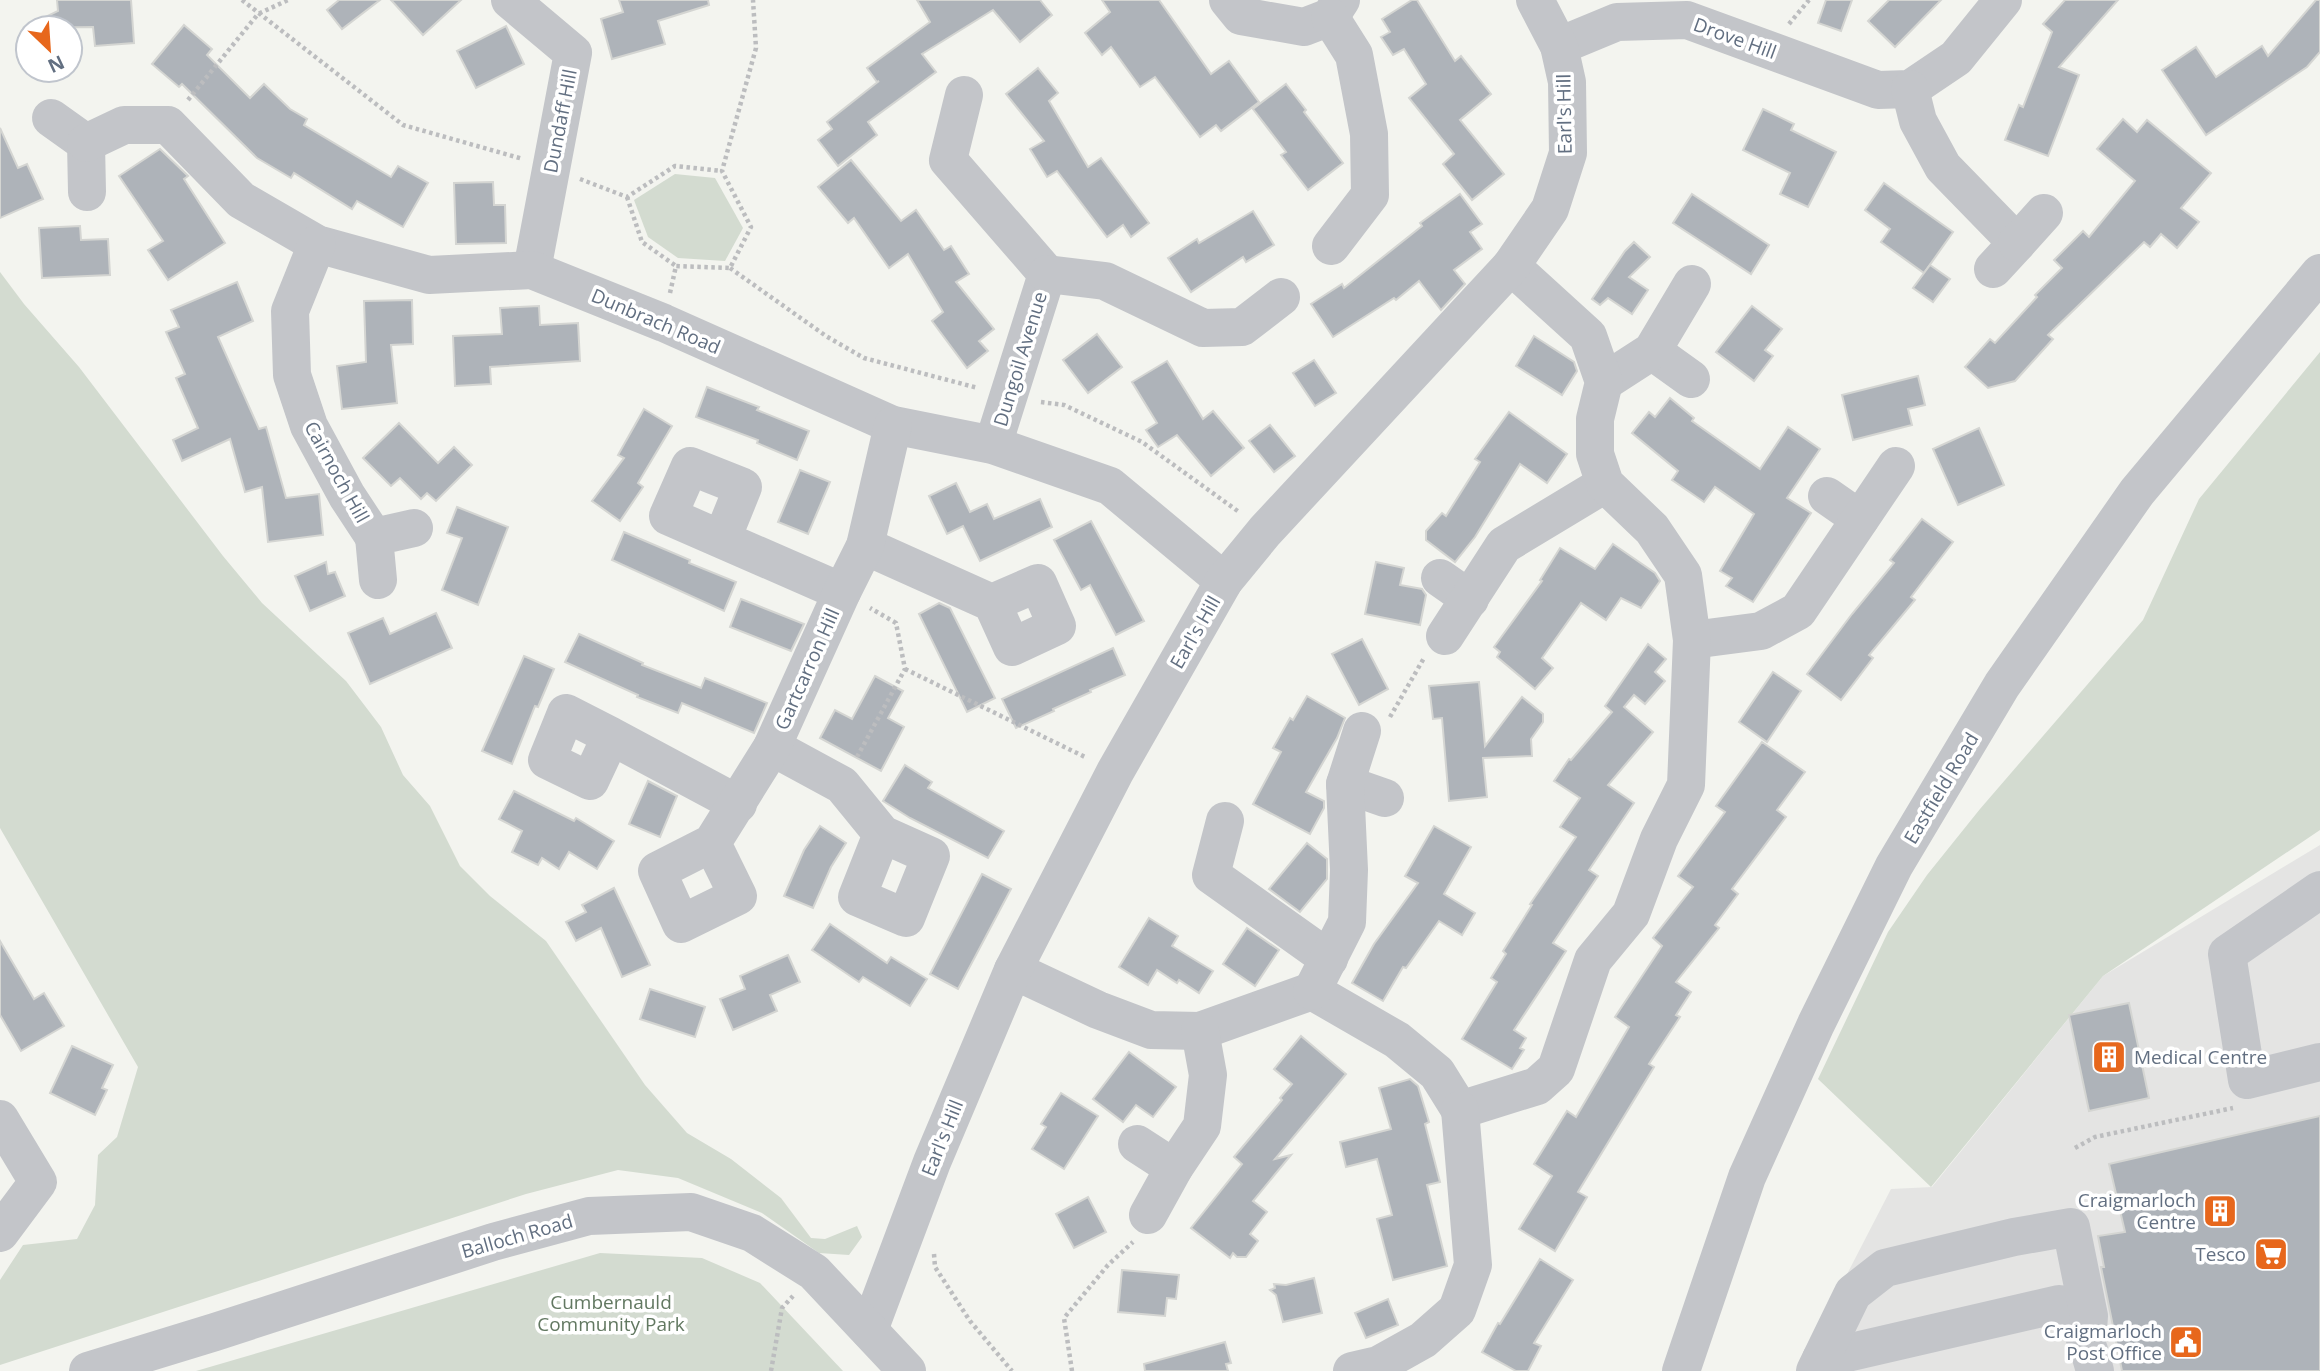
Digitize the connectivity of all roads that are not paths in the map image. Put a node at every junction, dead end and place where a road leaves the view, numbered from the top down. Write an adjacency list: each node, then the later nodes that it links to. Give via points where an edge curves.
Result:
1 (510, 0): 16 (street, Dundaff Hill, via 573,53)
2 (1228, 0): 5 (street, via 1241,16 1304,27)
3 (1535, 0): 6 (street, Earl's Hill)
4 (2003, 0): 7 (street, via 1956,58)
5 (1336, 9): 14 (street, via 1354,55 1369,134 1370,195)
6 (1559, 46): 7 (street, Drove Hill, via 1617,22 1687,20 1878,89); 15 (street, Earl's Hill, via 1567,82 1568,153 1550,209)
7 (1910, 89): 12 (street, via 1919,121 1943,167 2005,256)
8 (964, 95): 18 (street, Dungoil Avenue, via 948,160)
9 (51, 118): 10 (street)
10 (86, 144): 11 (street); 13 (street, Dunbrach Road, via 124,125 167,125 241,200)
11 (87, 192)
12 (2044, 213)
13 (317, 244): 16 (street, Dunbrach Road, via 429,275); 31 (street, Cairnoch Hill, via 290,311 292,375 309,426)
14 (1331, 246)
15 (1511, 266): 23 (street, via 1588,337); 35 (street, Earl's Hill)
16 (532, 270): 24 (street, Dunbrach Road)
17 (2320, 273): 66 (street, Eastfield Road, via 2137,492 2002,685 1894,866 1747,1177)
18 (1047, 274): 20 (street, Dungoil Avenue, via 1105,281 1203,328 1242,327); 25 (street, Dungoil Avenue)
19 (1692, 284): 21 (street)
20 (1281, 297)
21 (1651, 351): 22 (street); 23 (street)
22 (1691, 379)
23 (1604, 382): 27 (street, via 1595,419 1595,454)
24 (893, 425): 25 (street, Dunbrach Road); 33 (street, Gartcarron Hill)
25 (993, 445): 35 (street, Dunbrach Road, via 1110,486)
26 (1896, 466): 29 (street)
27 (1605, 484): 38 (street, via 1504,545 1455,588); 39 (street, via 1652,529 1683,575)
28 (1827, 496): 29 (street)
29 (1860, 519): 39 (street, via 1798,611 1761,631)
30 (414, 528): 31 (street, Cairnoch Hill)
31 (374, 537): 34 (street, Cairnoch Hill)
32 (722, 539): 36 (street, Gartcarron Hill)
33 (865, 546): 36 (street, Gartcarron Hill); 37 (street)
34 (377, 580)
35 (1224, 581): 50 (street, Earl's Hill, via 1115,772)
36 (842, 592): 42 (street, Gartcarron Hill)
37 (992, 603)
38 (1445, 636)
39 (1692, 640): 54 (street, via 1686,785 1659,839 1631,914 1593,960 1556,1069 1537,1086)
40 (1362, 731): 43 (street)
41 (611, 736): 45 (street)
42 (772, 747): 45 (street, Gartcarron Hill); 47 (street, Gartcarron Hill, via 842,785)
43 (1345, 784): 44 (street); 51 (street, via 1347,922)
44 (1385, 798)
45 (738, 804): 48 (street, Gartcarron Hill)
46 (1226, 821): 51 (street, via 1211,875)
47 (882, 834)
48 (712, 843)
49 (2320, 890): 53 (street, via 2227,954 2247,1080)
50 (1013, 970): 52 (street, via 1151,1030); 60 (street, Earl's Hill, via 932,1162)
51 (1320, 975): 52 (street); 54 (street, via 1437,1073)
52 (1200, 1031): 57 (street, via 1209,1075 1202,1126)
53 (2320, 1062)
54 (1460, 1110): 65 (street, via 1473,1265 1457,1310 1423,1340 1378,1365)
55 (0, 1119): 59 (street, via 38,1182)
56 (1137, 1144): 57 (street)
57 (1174, 1168): 58 (street)
58 (1148, 1215)
59 (0, 1233)
60 (869, 1330): 63 (street, Balloch Road, via 814,1272 752,1233 691,1212 589,1216 493,1241); 64 (street, Balloch Road)
61 (2092, 1364): 62 (street, via 2068,1310 2059,1304); 62 (street, via 2089,1315 2071,1227 1885,1268 1853,1293)
62 (1818, 1365)
63 (88, 1371)
64 (907, 1371)
65 (1352, 1371)
66 (1681, 1371)

